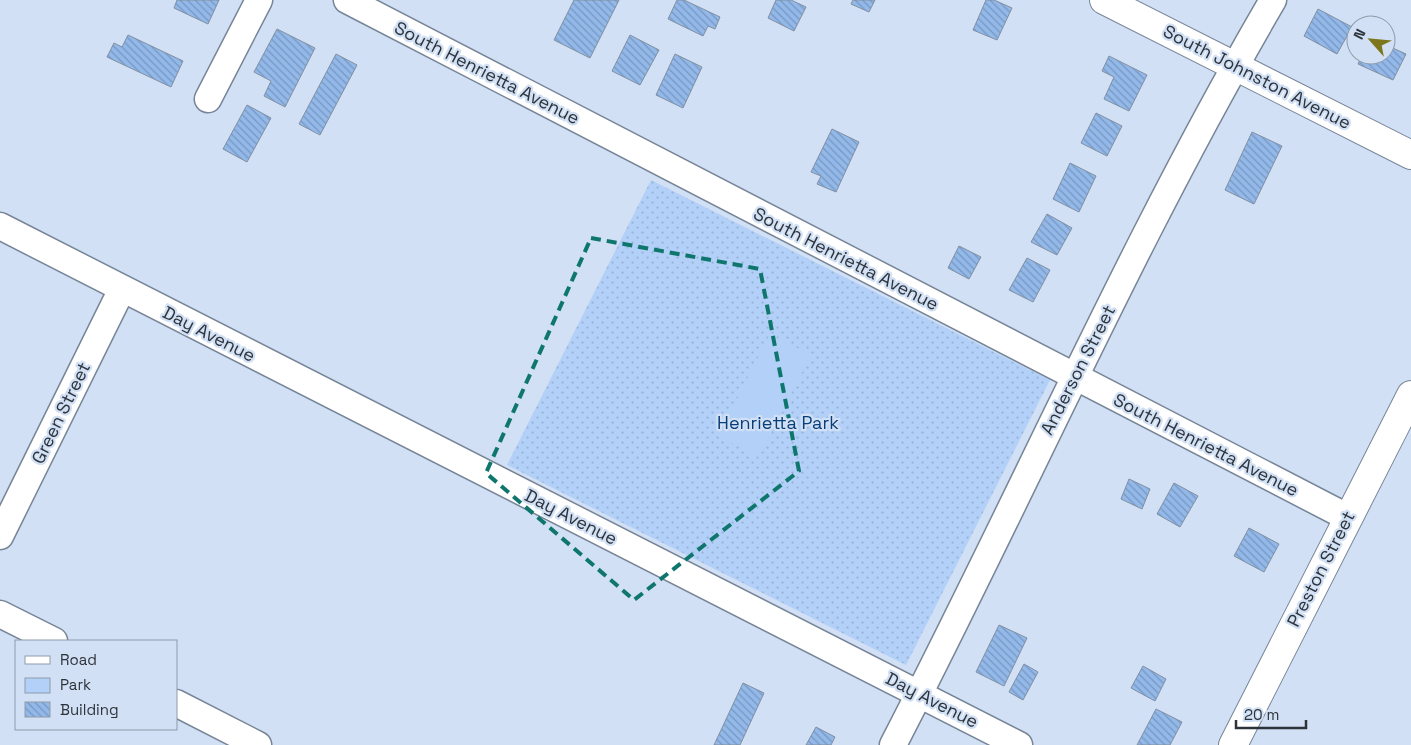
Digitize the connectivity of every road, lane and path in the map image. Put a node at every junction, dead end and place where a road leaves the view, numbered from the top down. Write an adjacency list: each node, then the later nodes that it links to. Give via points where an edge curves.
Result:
1 (259, 0): 6 (street)
2 (346, 0): 10 (street, South Henrietta Avenue)
3 (1104, 0): 5 (street, South Johnston Avenue)
4 (1272, 0): 5 (street, Anderson Street)
5 (1234, 66): 7 (street, South Johnston Avenue); 10 (street, Anderson Street)
6 (208, 99)
7 (1411, 155)
8 (0, 226): 9 (street, Day Avenue)
9 (122, 290): 13 (street, Green Street); 16 (street, Day Avenue)
10 (1073, 377): 12 (street, South Henrietta Avenue); 16 (street, Anderson Street)
11 (1411, 394): 12 (street, Preston Street)
12 (1347, 517): 21 (street, Preston Street)
13 (0, 536)
14 (0, 614): 15 (street)
15 (52, 640)
16 (919, 694): 19 (street, Anderson Street); 20 (street, Day Avenue)
17 (178, 704): 18 (street)
18 (258, 745)
19 (893, 745)
20 (1019, 745)
21 (1233, 745)

